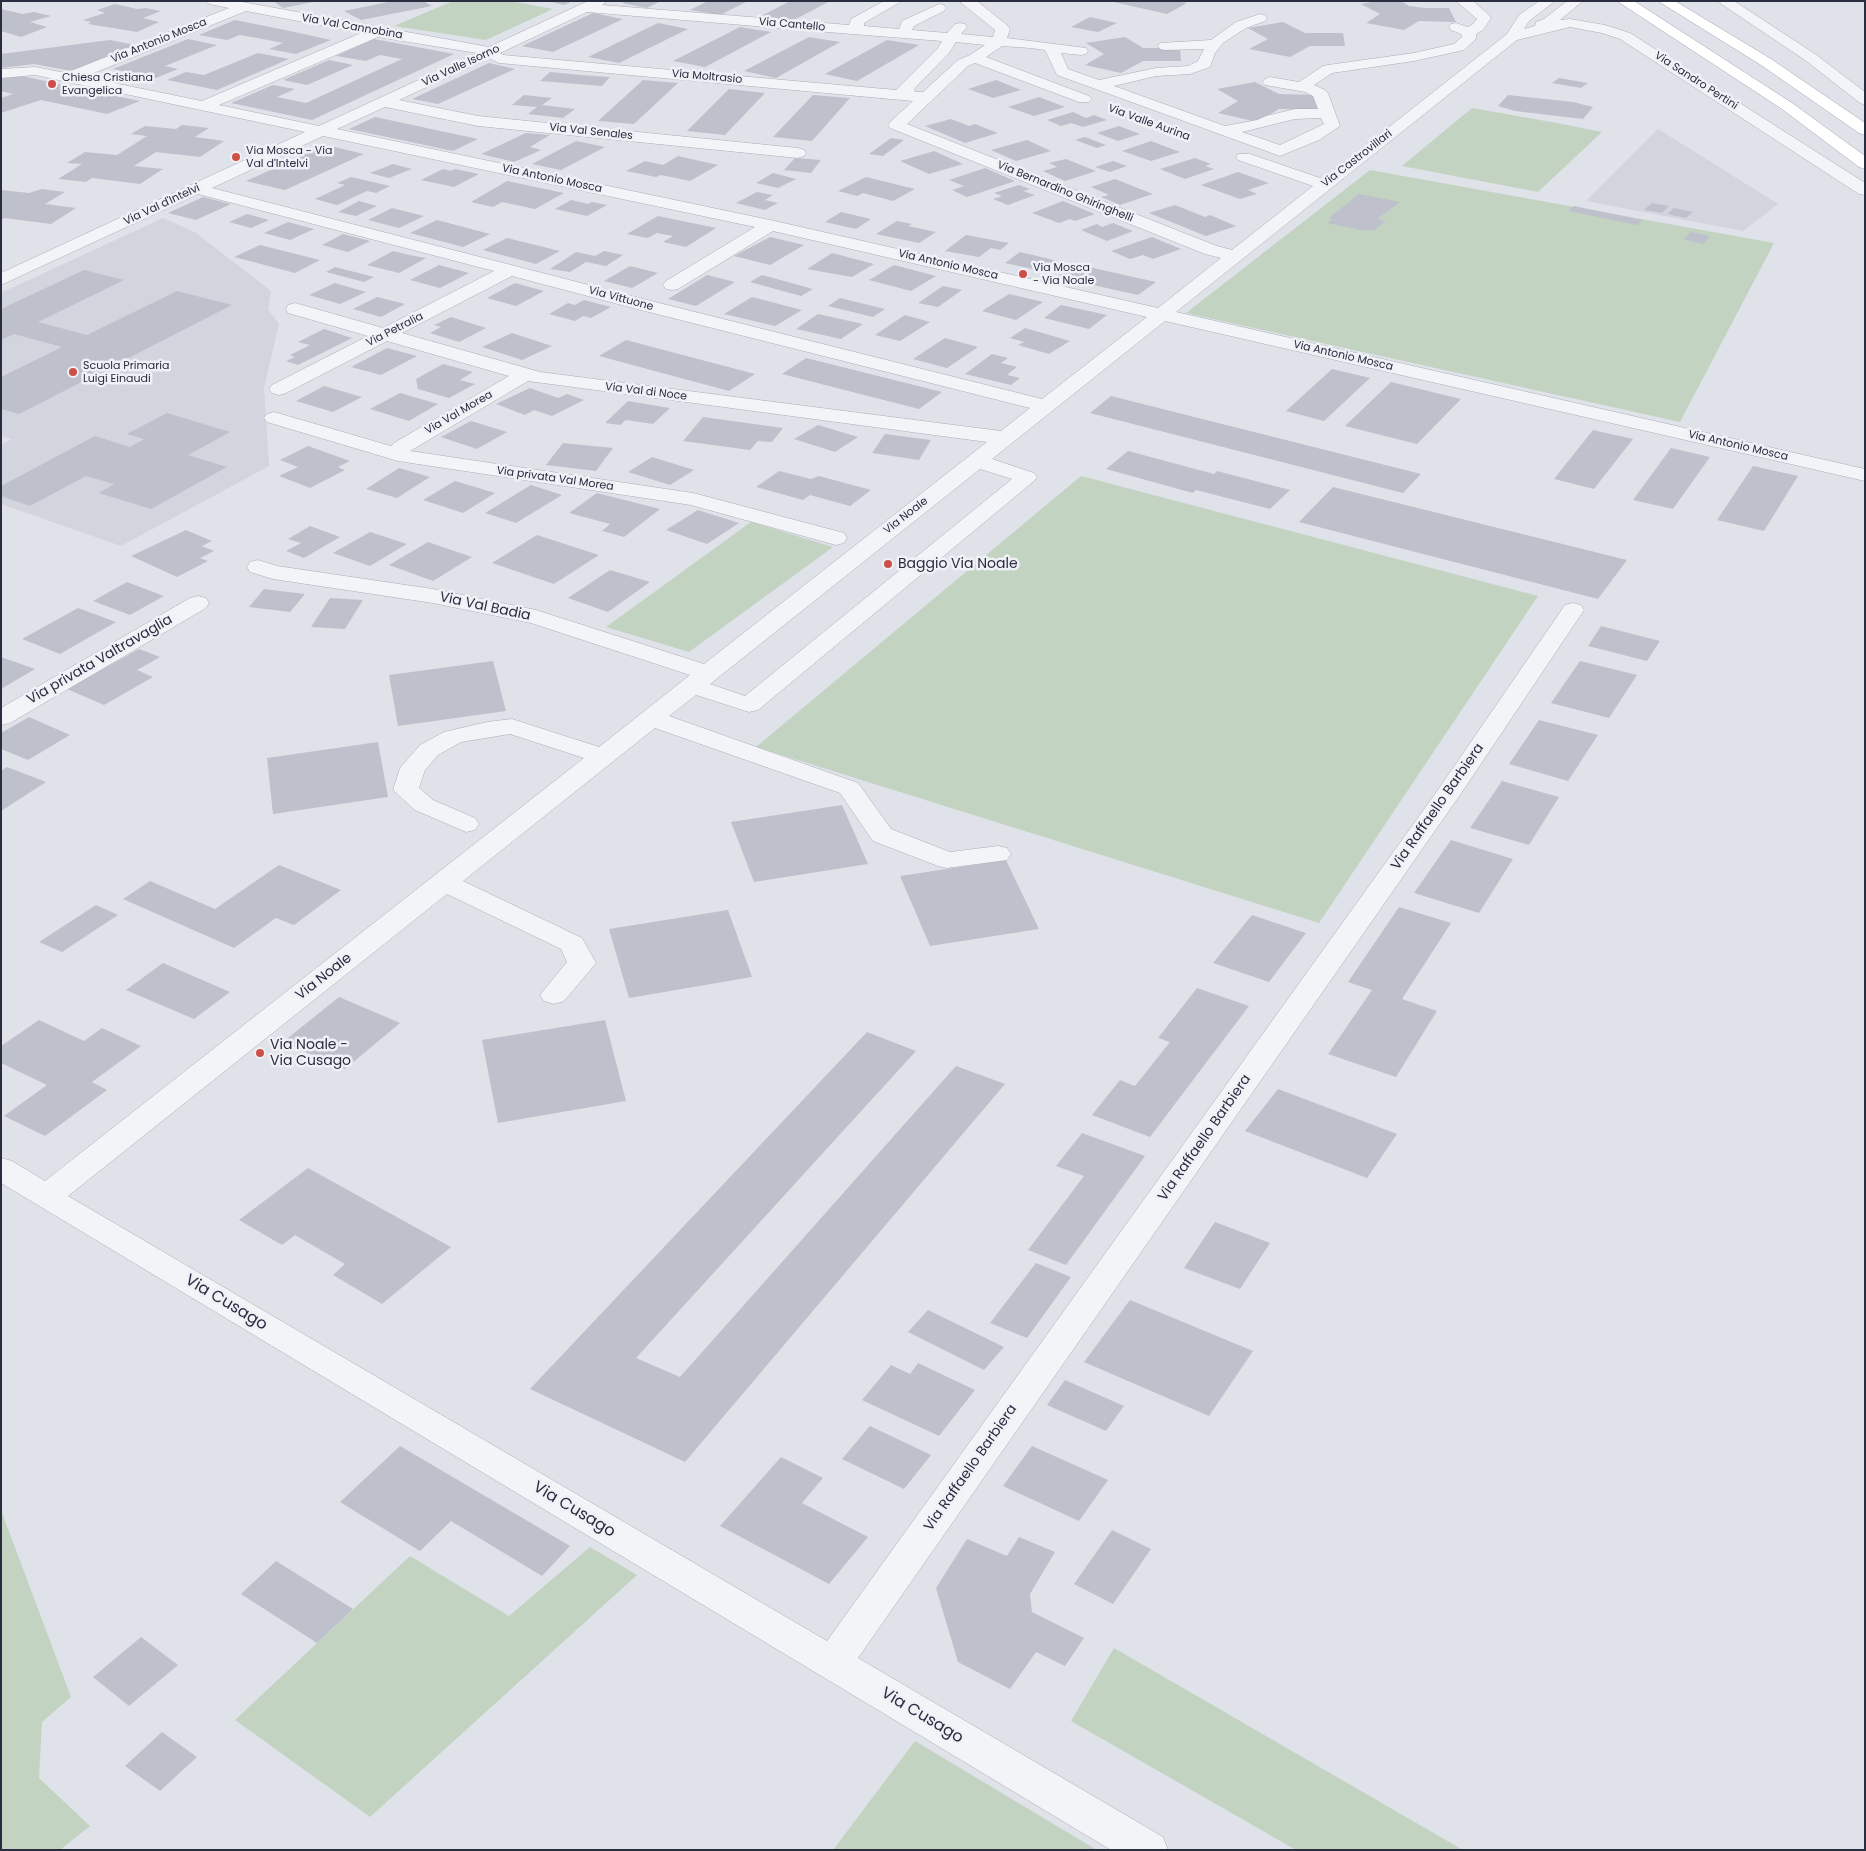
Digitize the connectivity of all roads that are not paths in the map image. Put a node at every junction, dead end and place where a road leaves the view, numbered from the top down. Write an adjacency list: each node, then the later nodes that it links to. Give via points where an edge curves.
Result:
1 (214, 1): 11 (street, Via Val Cannobina)
2 (600, 1): 12 (street, Via Valle Isorno)
3 (895, 1): 15 (street, via 856,22)
4 (967, 1): 21 (street, via 1003,29)
5 (1462, 1): 32 (street, via 1474,7 1484,18 1478,27 1462,29 1469,38 1459,47 1328,69)
6 (1548, 1): 20 (street, Via Castrovillari, via 1524,18)
7 (1624, 1): 45 (main road, via 1787,106)
8 (1665, 1): 40 (main road, via 1766,62)
9 (1724, 1): 35 (street, via 1810,57)
10 (1574, 2): 19 (street); 20 (street, via 1549,22)
11 (242, 8): 17 (street, Via Val Cannobina); 29 (street, Via Antonio Mosca)
12 (586, 8): 15 (street, Via Cantello); 26 (street, Via Valle Isorno)
13 (939, 8): 16 (street, via 907,24)
14 (1260, 18): 22 (street, via 1241,25)
15 (855, 27): 16 (street); 18 (street, Via Cantello)
16 (906, 29): 18 (street)
17 (376, 32): 26 (street, Via Val Cannobina); 38 (street)
18 (956, 32): 21 (street, Via Cantello); 33 (street, via 944,50 904,90)
19 (1625, 36): 20 (street, Via Sandro Pertini, via 1570,23); 48 (street, Via Sandro Pertini)
20 (1512, 37): 46 (street, Via Castrovillari)
21 (998, 42): 24 (street, Via Cantello); 27 (street)
22 (1215, 44): 23 (street); 31 (street, via 1208,52 1205,64 1190,70 1156,72)
23 (1165, 46)
24 (1051, 47): 25 (street, Via Cantello); 31 (street, via 1062,72)
25 (1081, 51)
26 (490, 52): 34 (street, Via Moltrasio, via 499,59); 36 (street, Via Valle Isorno)
27 (974, 58): 34 (street, via 962,63); 37 (street, Via Valle Aurina)
28 (1, 74): 29 (street, via 35,71)
29 (67, 78): 38 (street, Via Antonio Mosca)
30 (1270, 82): 32 (street)
31 (1097, 85): 42 (street)
32 (1301, 87): 39 (street, via 1320,93)
33 (908, 92)
34 (925, 97): 50 (street, Via Bernardino Ghiringhelli, via 896,125 1211,250)
35 (1865, 100)
36 (386, 102): 41 (street, Via Valle Isorno); 44 (street, Via Val Senales, via 478,122)
37 (1096, 103)
38 (204, 106): 41 (street, Via Antonio Mosca)
39 (1328, 113): 42 (street, via 1295,114); 42 (street, via 1332,126 1280,151)
40 (1865, 130)
41 (322, 131): 47 (street, Via Val d'Intelvi); 49 (street, Via Antonio Mosca)
42 (1225, 131)
43 (1226, 151): 46 (street)
44 (798, 153)
45 (1865, 164)
46 (1325, 185): 50 (street, Via Castrovillari)
47 (198, 189): 51 (street, Via Vittuone); 52 (street, Via Val d'Intelvi)
48 (1865, 190)
49 (770, 224): 53 (street); 55 (street, Via Antonio Mosca)
50 (1234, 256): 55 (street, Via Castrovillari)
51 (510, 270): 56 (street, Via Petralia); 59 (street, Via Vittuone)
52 (1, 280)
53 (672, 285)
54 (295, 309): 56 (street, Via Val di Noce)
55 (1162, 314): 59 (street, Via Noale); 64 (street, Via Antonio Mosca)
56 (384, 336): 57 (street, Via Val di Noce); 58 (street, Via Petralia)
57 (526, 374): 61 (street, Via Val di Noce); 62 (street, Via Val Morea, via 401,447)
58 (279, 389)
59 (1046, 406): 61 (street, Via Noale)
60 (274, 418): 62 (street, Via privata Val Morea)
61 (1005, 438): 63 (street, Via Noale)
62 (398, 455): 65 (street, Via privata Val Morea, via 693,499)
63 (977, 460): 69 (street, Via Noale); 69 (street, Via Val Badia, via 1027,477 749,705)
64 (1865, 476)
65 (836, 538)
66 (258, 567): 69 (street, Via Val Badia, via 536,617)
67 (198, 603): 70 (street, Via privata Valtravaglia)
68 (1572, 610): 79 (street, Via Raffaello Barbiera, via 1449,792)
69 (698, 679): 71 (street, Via Noale)
70 (1, 718)
71 (650, 718): 72 (street, Via Noale); 74 (street, via 849,788 882,835 892,839 947,860)
72 (602, 756): 73 (street, via 512,726 453,737 429,750 413,768 406,790 424,805); 75 (street, Via Noale)
73 (466, 824)
74 (998, 854)
75 (444, 882): 76 (street, via 572,944 582,963); 78 (street, Via Noale)
76 (554, 995)
77 (1, 1168): 78 (street, Via Cusago)
78 (46, 1197): 79 (street, Via Cusago)
79 (833, 1663): 80 (street, Via Cusago)
80 (1148, 1850)

